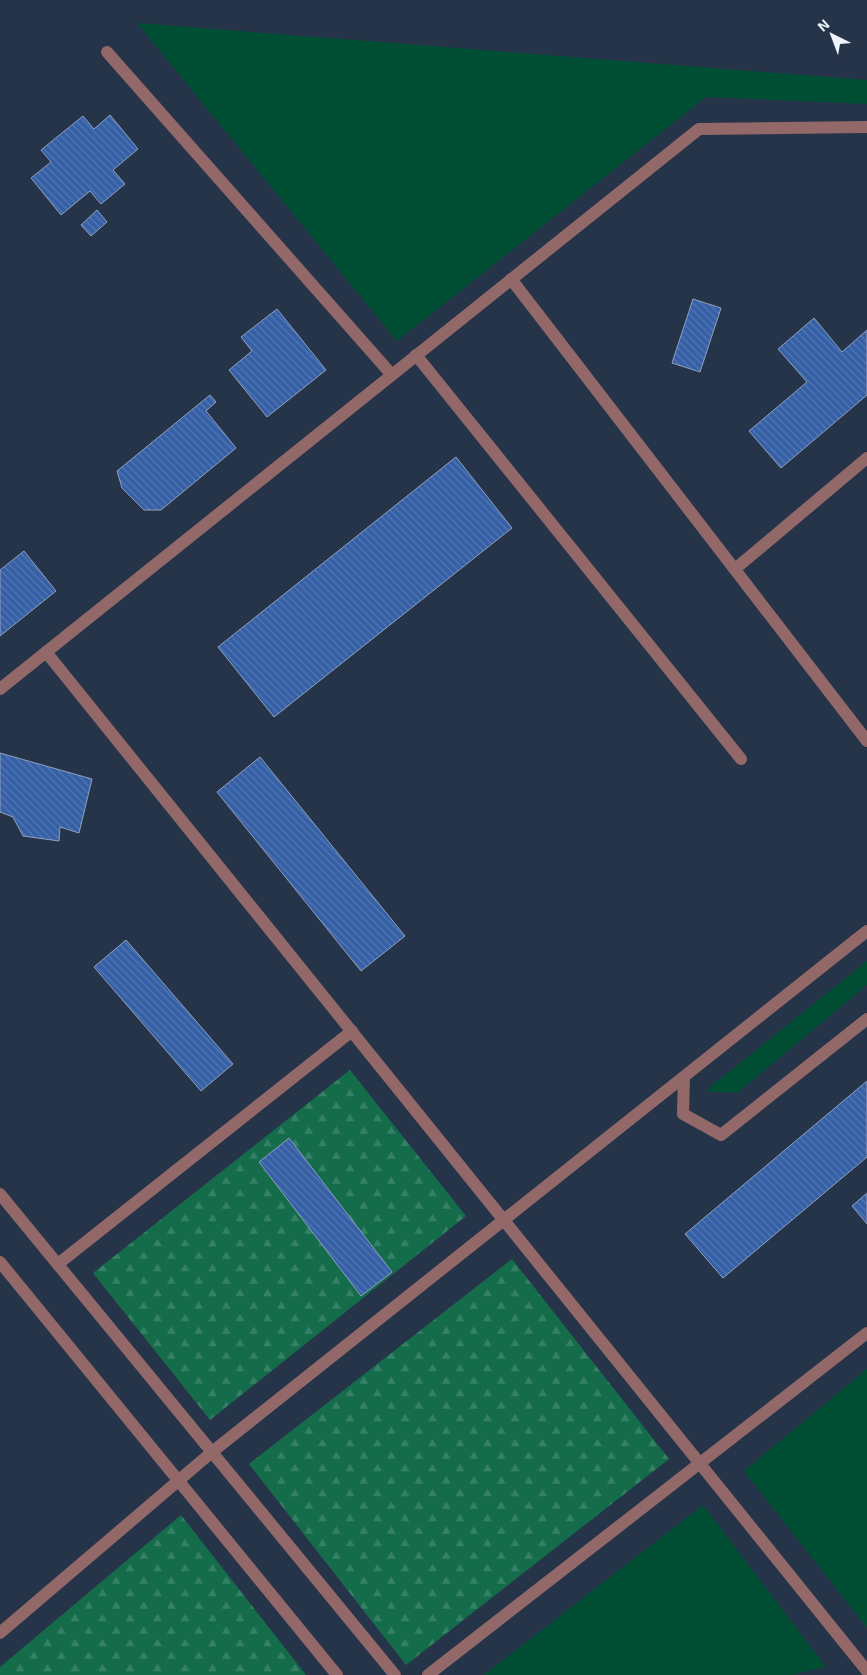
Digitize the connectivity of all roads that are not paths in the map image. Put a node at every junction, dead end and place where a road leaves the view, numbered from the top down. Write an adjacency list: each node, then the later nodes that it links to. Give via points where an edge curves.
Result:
1 (107, 52): 5 (lane)
2 (867, 127): 3 (lane, via 699,129)
3 (511, 279): 4 (lane); 7 (lane)
4 (416, 355): 5 (lane); 11 (lane)
5 (392, 375): 8 (lane)
6 (867, 458): 7 (lane)
7 (734, 569): 10 (lane)
8 (46, 652): 9 (lane); 14 (lane)
9 (0, 689)
10 (867, 741)
11 (741, 759)
12 (867, 931): 15 (lane)
13 (867, 1019): 15 (lane, via 722,1135 683,1114)
14 (352, 1032): 17 (lane); 19 (lane)
15 (684, 1076): 17 (lane)
16 (0, 1194): 19 (lane)
17 (504, 1220): 21 (lane); 22 (lane)
18 (0, 1262): 23 (lane)
19 (58, 1264): 21 (lane)
20 (867, 1333): 22 (lane)
21 (212, 1452): 23 (lane); 27 (lane)
22 (700, 1463): 25 (lane); 28 (lane)
23 (178, 1480): 24 (lane); 26 (lane)
24 (0, 1634)
25 (867, 1671)
26 (337, 1675)
27 (395, 1675)
28 (428, 1675)

